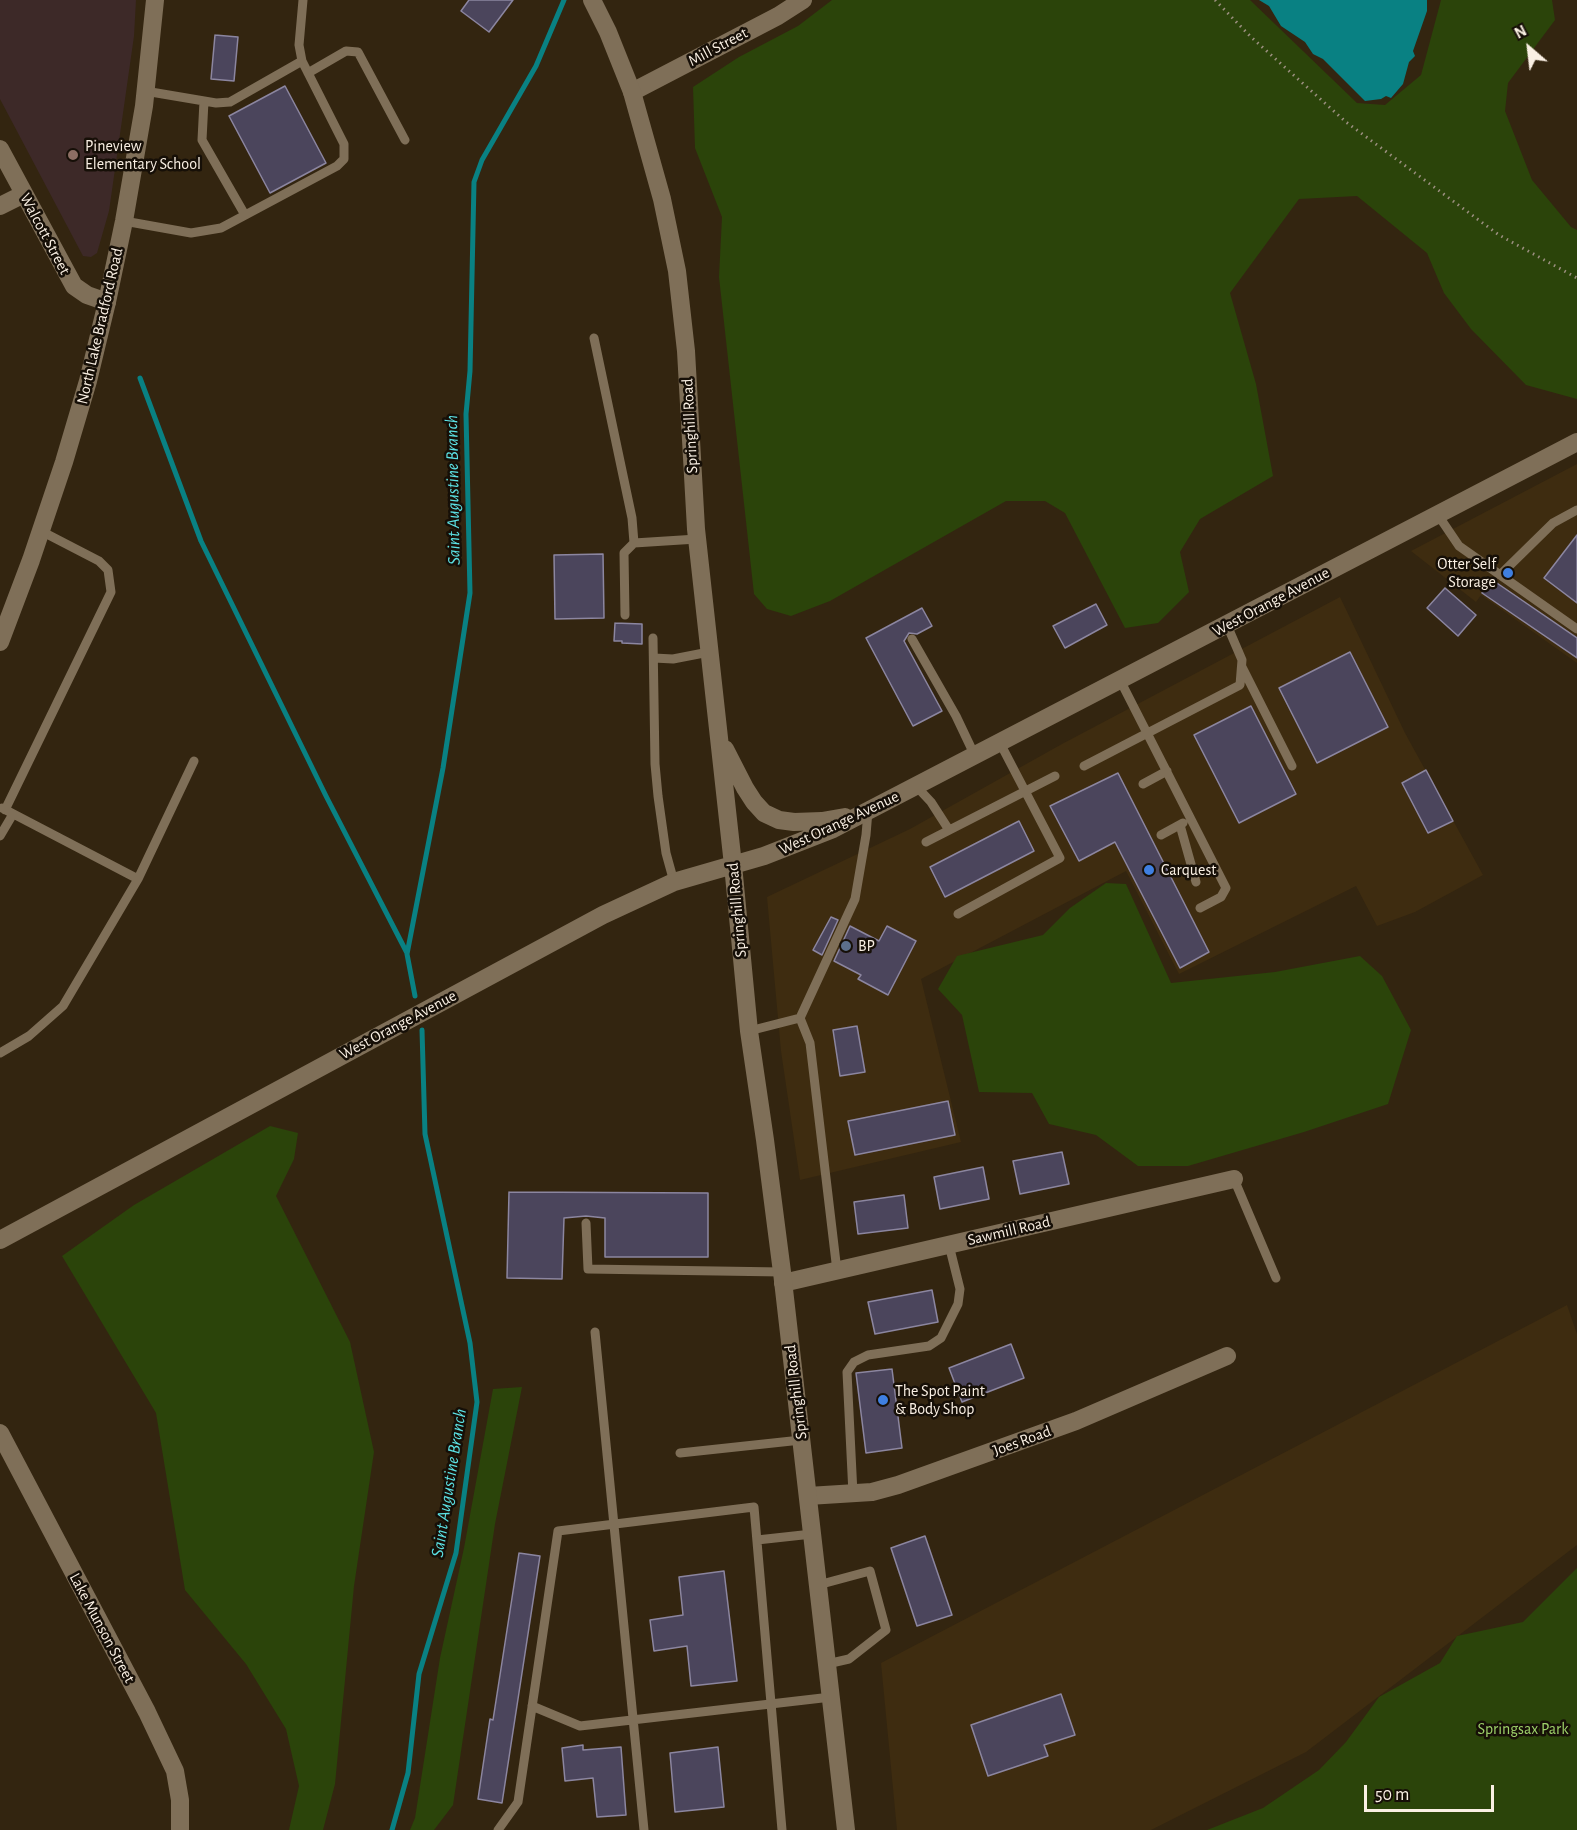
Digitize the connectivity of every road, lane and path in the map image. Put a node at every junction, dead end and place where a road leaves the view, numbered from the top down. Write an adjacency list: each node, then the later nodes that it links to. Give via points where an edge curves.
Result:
1 (155, 0): 8 (main road, North Lake Bradford Road)
2 (303, 0): 6 (lane, via 299,45)
3 (592, 0): 9 (main road, Springhill Road)
4 (803, 0): 9 (main road, Mill Street)
5 (1215, 0): 17 (path, via 1346,122 1499,235)
6 (302, 61): 7 (lane); 10 (lane, via 230,102)
7 (308, 73): 11 (lane, via 346,51 358,52); 15 (lane, via 344,144 344,159)
8 (145, 91): 10 (lane); 16 (main road, North Lake Bradford Road)
9 (632, 92): 24 (main road, Springhill Road, via 662,199 677,271 686,351)
10 (204, 101): 15 (lane, via 202,140)
11 (405, 140)
12 (0, 148): 13 (main road, Walcott Street)
13 (24, 194): 14 (main road); 18 (main road, Walcott Street, via 74,286)
14 (0, 206)
15 (244, 215): 16 (lane, via 221,228 191,233)
16 (124, 221): 18 (main road, North Lake Bradford Road)
17 (1577, 278)
18 (107, 302): 23 (main road, North Lake Bradford Road, via 88,381)
19 (594, 338): 25 (lane)
20 (1577, 442): 22 (main road, West Orange Avenue)
21 (1577, 510): 26 (lane, via 1553,523)
22 (1437, 515): 26 (lane, via 1459,546); 28 (main road, West Orange Avenue)
23 (41, 531): 32 (main road, North Lake Bradford Road); 49 (lane, via 99,561 108,570 111,592)
24 (697, 539): 25 (lane); 33 (main road, Springhill Road)
25 (634, 543): 27 (lane, via 624,553)
26 (1500, 575): 29 (lane)
27 (625, 615)
28 (1227, 625): 35 (lane); 36 (main road, West Orange Avenue)
29 (1577, 629)
30 (653, 638): 34 (lane)
31 (912, 639): 40 (lane)
32 (0, 642)
33 (709, 652): 34 (lane, via 673,659); 37 (main road, Springhill Road)
34 (654, 658): 59 (lane, via 655,764 666,853)
35 (1242, 667): 38 (lane, via 1240,685); 43 (lane)
36 (1120, 680): 38 (lane); 39 (main road, West Orange Avenue)
37 (718, 733): 50 (main road, via 745,788 766,814 779,820 807,822); 57 (main road, Springhill Road)
38 (1147, 733): 42 (lane); 44 (lane)
39 (1000, 743): 40 (main road, West Orange Avenue); 48 (lane)
40 (975, 756): 47 (main road, West Orange Avenue)
41 (194, 761): 58 (lane)
42 (1084, 766)
43 (1292, 766)
44 (1167, 771): 46 (lane); 51 (lane)
45 (1055, 776): 48 (lane)
46 (1143, 784)
47 (916, 786): 50 (main road, West Orange Avenue); 53 (lane)
48 (1025, 791): 53 (lane); 62 (lane, via 1060,858)
49 (6, 810): 55 (lane); 58 (lane)
50 (868, 812): 57 (main road, West Orange Avenue, via 801,843); 63 (lane, via 855,899)
51 (1191, 819): 52 (lane); 61 (lane, via 1226,888 1221,897)
52 (1180, 825): 54 (lane); 60 (lane)
53 (949, 830): 56 (lane)
54 (1161, 835)
55 (0, 836)
56 (926, 842)
57 (733, 865): 59 (main road, West Orange Avenue); 64 (main road, Springhill Road)
58 (138, 879): 65 (lane, via 63,1006 29,1036)
59 (674, 882): 68 (main road, West Orange Avenue, via 603,915)
60 (1196, 882)
61 (1200, 908)
62 (958, 914)
63 (800, 1018): 64 (lane); 70 (lane, via 810,1043)
64 (749, 1031): 71 (main road, Springhill Road)
65 (0, 1053)
66 (1234, 1179): 69 (main road, Sawmill Road); 72 (lane)
67 (586, 1223): 71 (lane, via 588,1269)
68 (0, 1240)
69 (949, 1245): 70 (main road, Sawmill Road); 78 (lane, via 960,1289 958,1304 941,1338 929,1346 868,1355 854,1362 847,1372)
70 (837, 1271): 71 (main road, Sawmill Road)
71 (782, 1278): 76 (main road, Springhill Road)
72 (1276, 1278)
73 (595, 1332): 80 (lane)
74 (1227, 1356): 78 (main road, Joes Road, via 1076,1421 898,1485)
75 (0, 1433): 89 (main road, Lake Munson Street, via 175,1771)
76 (801, 1440): 77 (lane); 79 (main road, Springhill Road)
77 (680, 1453)
78 (854, 1494): 79 (main road, Joes Road)
79 (808, 1496): 81 (main road, Springhill Road)
80 (614, 1524): 82 (lane, via 754,1507); 87 (lane, via 558,1531); 88 (lane)
81 (812, 1534): 82 (lane); 83 (main road, Springhill Road)
82 (757, 1540): 86 (lane)
83 (818, 1585): 84 (main road, Springhill Road); 84 (lane, via 870,1571 886,1630 849,1659)
84 (827, 1664): 85 (main road, Springhill Road)
85 (831, 1697): 86 (lane); 93 (main road, Springhill Road)
86 (771, 1704): 88 (lane); 92 (lane)
87 (532, 1706): 88 (lane, via 580,1726); 90 (lane, via 518,1802)
88 (633, 1719): 91 (lane)
89 (180, 1830)
90 (498, 1830)
91 (644, 1830)
92 (782, 1830)
93 (846, 1830)

